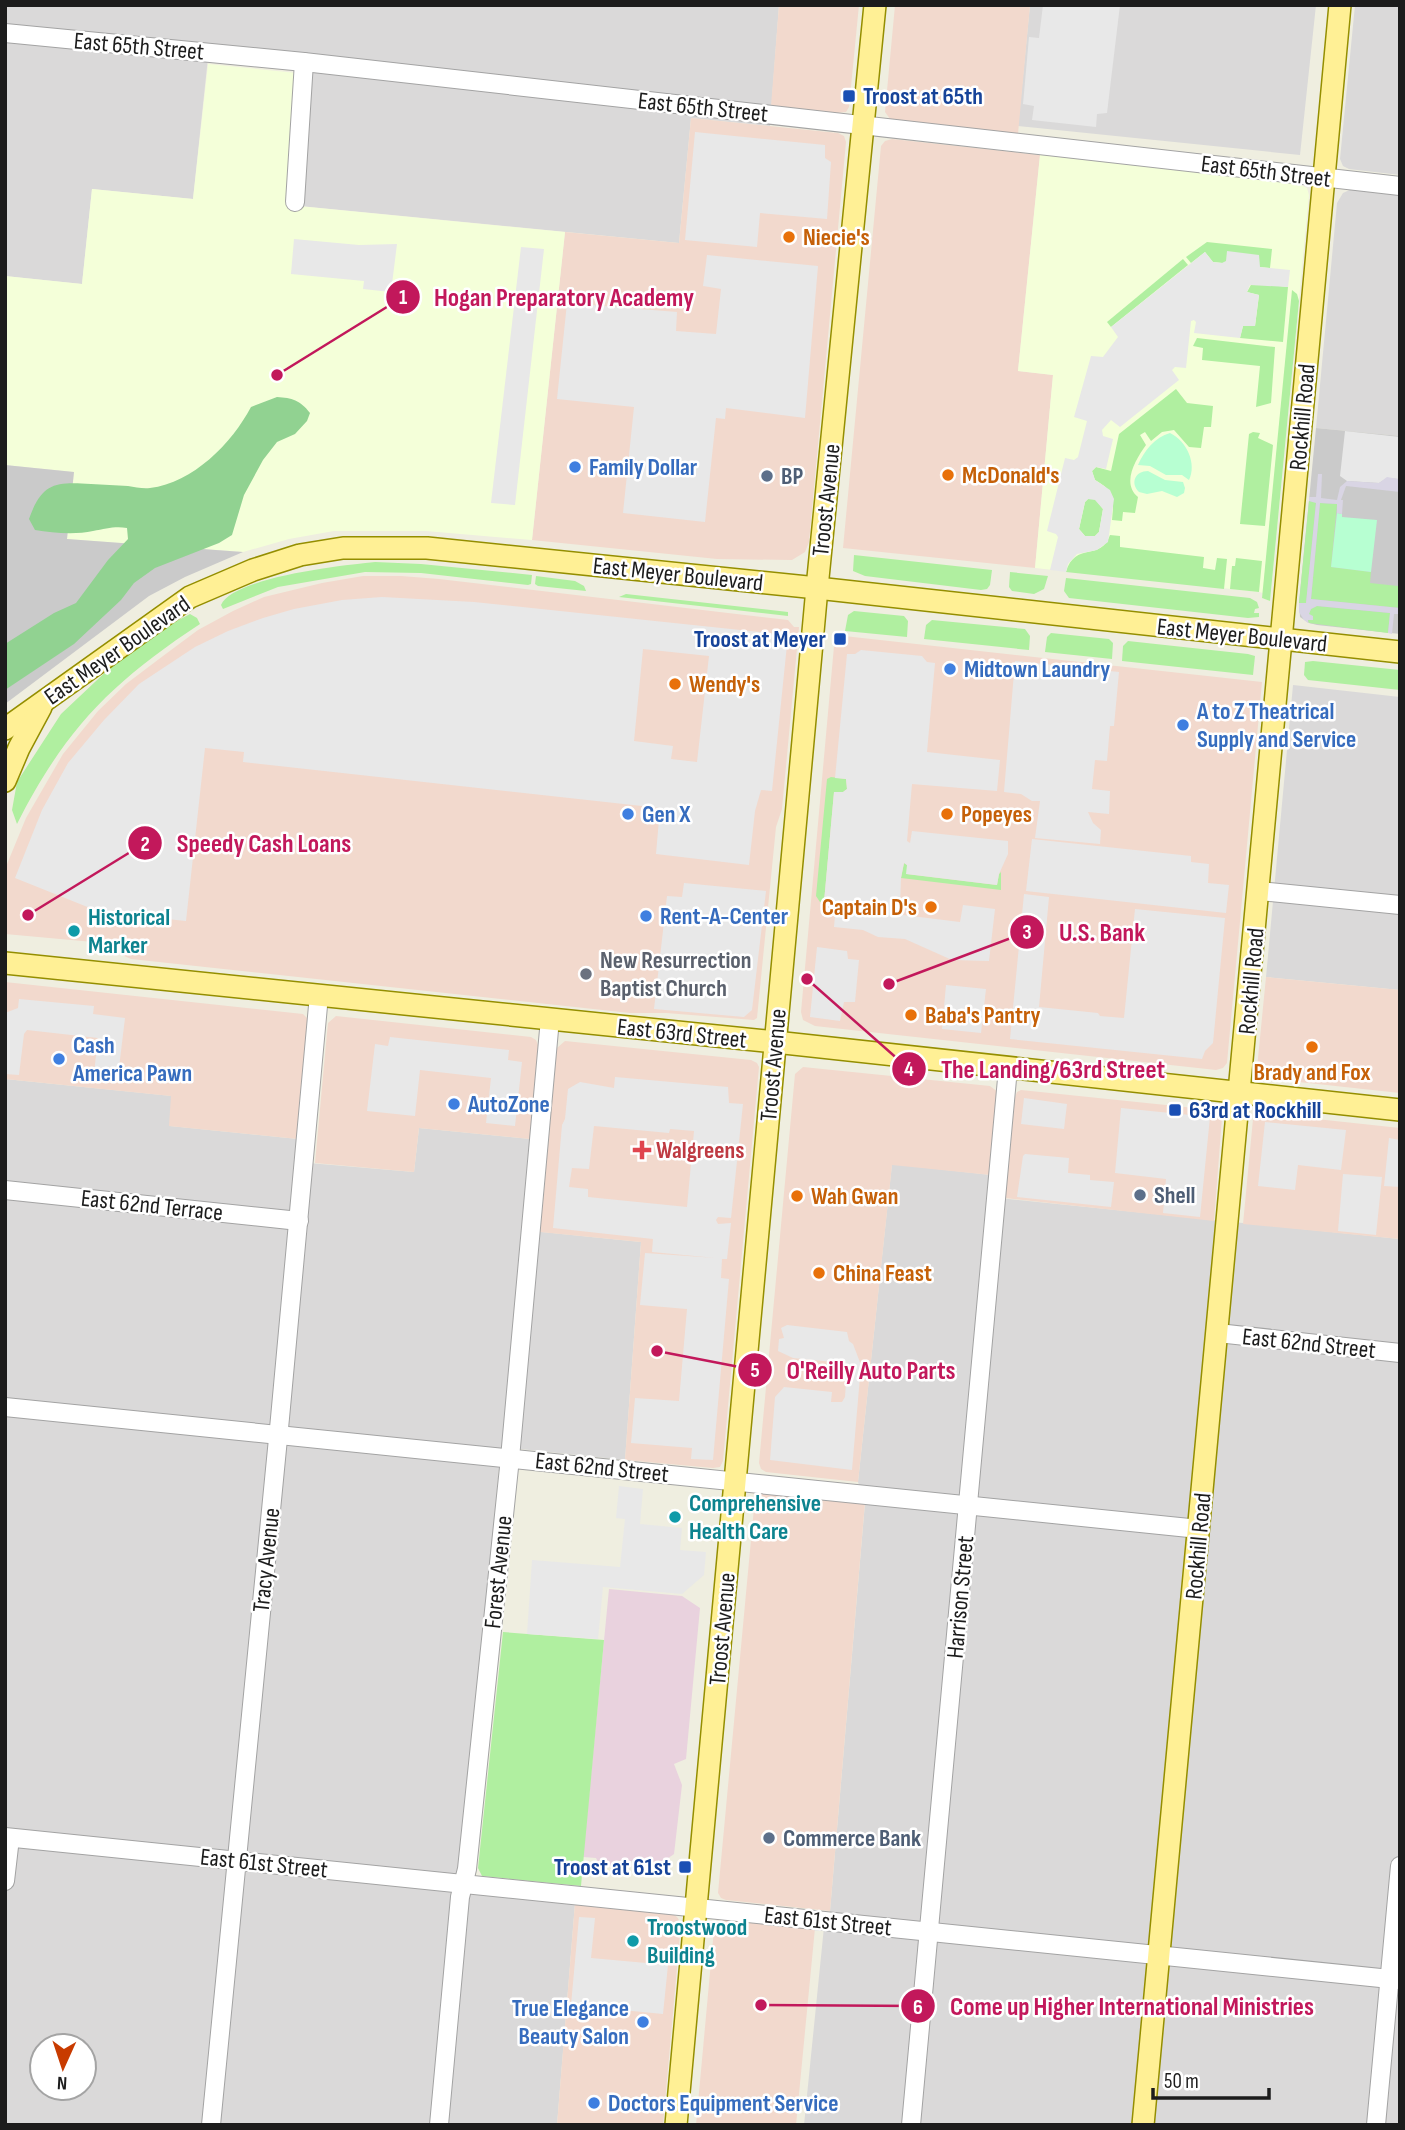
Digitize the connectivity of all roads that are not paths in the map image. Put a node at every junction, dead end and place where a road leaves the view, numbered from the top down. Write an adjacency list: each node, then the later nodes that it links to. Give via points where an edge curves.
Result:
1 (875, 5): 5 (main road, Troost Avenue)
2 (1340, 5): 6 (main road, Rockhill Road)
3 (5, 33): 4 (street, East 65th Street)
4 (304, 62): 5 (street, East 65th Street); 8 (street)
5 (863, 124): 6 (street, East 65th Street); 9 (main road, Troost Avenue)
6 (1323, 178): 7 (street, East 65th Street); 10 (main road, Rockhill Road)
7 (1400, 186)
8 (295, 202)
9 (817, 588): 10 (main road, East Meyer Boulevard); 12 (main road, East Meyer Boulevard, via 427,548 343,548 288,559 200,592); 20 (main road, Troost Avenue)
10 (1283, 639): 11 (main road, East Meyer Boulevard); 15 (main road, Rockhill Road)
11 (1400, 652)
12 (45, 701): 13 (main road, East Meyer Boulevard); 14 (main road)
13 (5, 729)
14 (5, 781)
15 (1259, 891): 16 (street); 22 (main road, Rockhill Road)
16 (1400, 905)
17 (5, 963): 18 (main road, East 63rd Street)
18 (319, 995): 19 (main road, East 63rd Street); 25 (street, Tracy Avenue)
19 (550, 1019): 20 (main road, East 63rd Street); 30 (street, Forest Avenue)
20 (775, 1042): 21 (main road, East 63rd Street); 31 (main road, Troost Avenue)
21 (1008, 1068): 22 (main road, East 63rd Street); 32 (street, Harrison Street)
22 (1240, 1094): 23 (main road, East 63rd Street); 26 (main road, Rockhill Road)
23 (1400, 1110)
24 (5, 1190): 25 (street, East 62nd Terrace)
25 (299, 1220): 29 (street, Tracy Avenue)
26 (1218, 1333): 27 (street, East 62nd Street); 33 (main road, Rockhill Road)
27 (1400, 1353)
28 (5, 1407): 29 (street, East 62nd Street)
29 (278, 1434): 30 (street, East 62nd Street); 35 (street, Tracy Avenue)
30 (510, 1458): 31 (street, East 62nd Street); 38 (street, Forest Avenue)
31 (735, 1481): 32 (street, East 62nd Street); 39 (main road, Troost Avenue)
32 (969, 1505): 33 (street, East 62nd Street); 40 (street, Harrison Street)
33 (1199, 1529): 41 (main road, Rockhill Road)
34 (7, 1838): 35 (street, East 61st Street); 37 (street)
35 (236, 1860): 38 (street, East 61st Street); 43 (street, Tracy Avenue)
36 (1400, 1866): 42 (street)
37 (5, 1881)
38 (463, 1884): 39 (street, East 61st Street); 44 (street, Forest Avenue)
39 (696, 1907): 40 (street, East 61st Street); 45 (main road, Troost Avenue)
40 (929, 1931): 41 (street, East 61st Street); 46 (street, Harrison Street)
41 (1159, 1955): 42 (street, East 61st Street); 47 (main road, Rockhill Road)
42 (1394, 1979): 48 (street)
43 (211, 2125)
44 (439, 2125)
45 (676, 2125)
46 (911, 2125)
47 (1143, 2125)
48 (1376, 2125)

